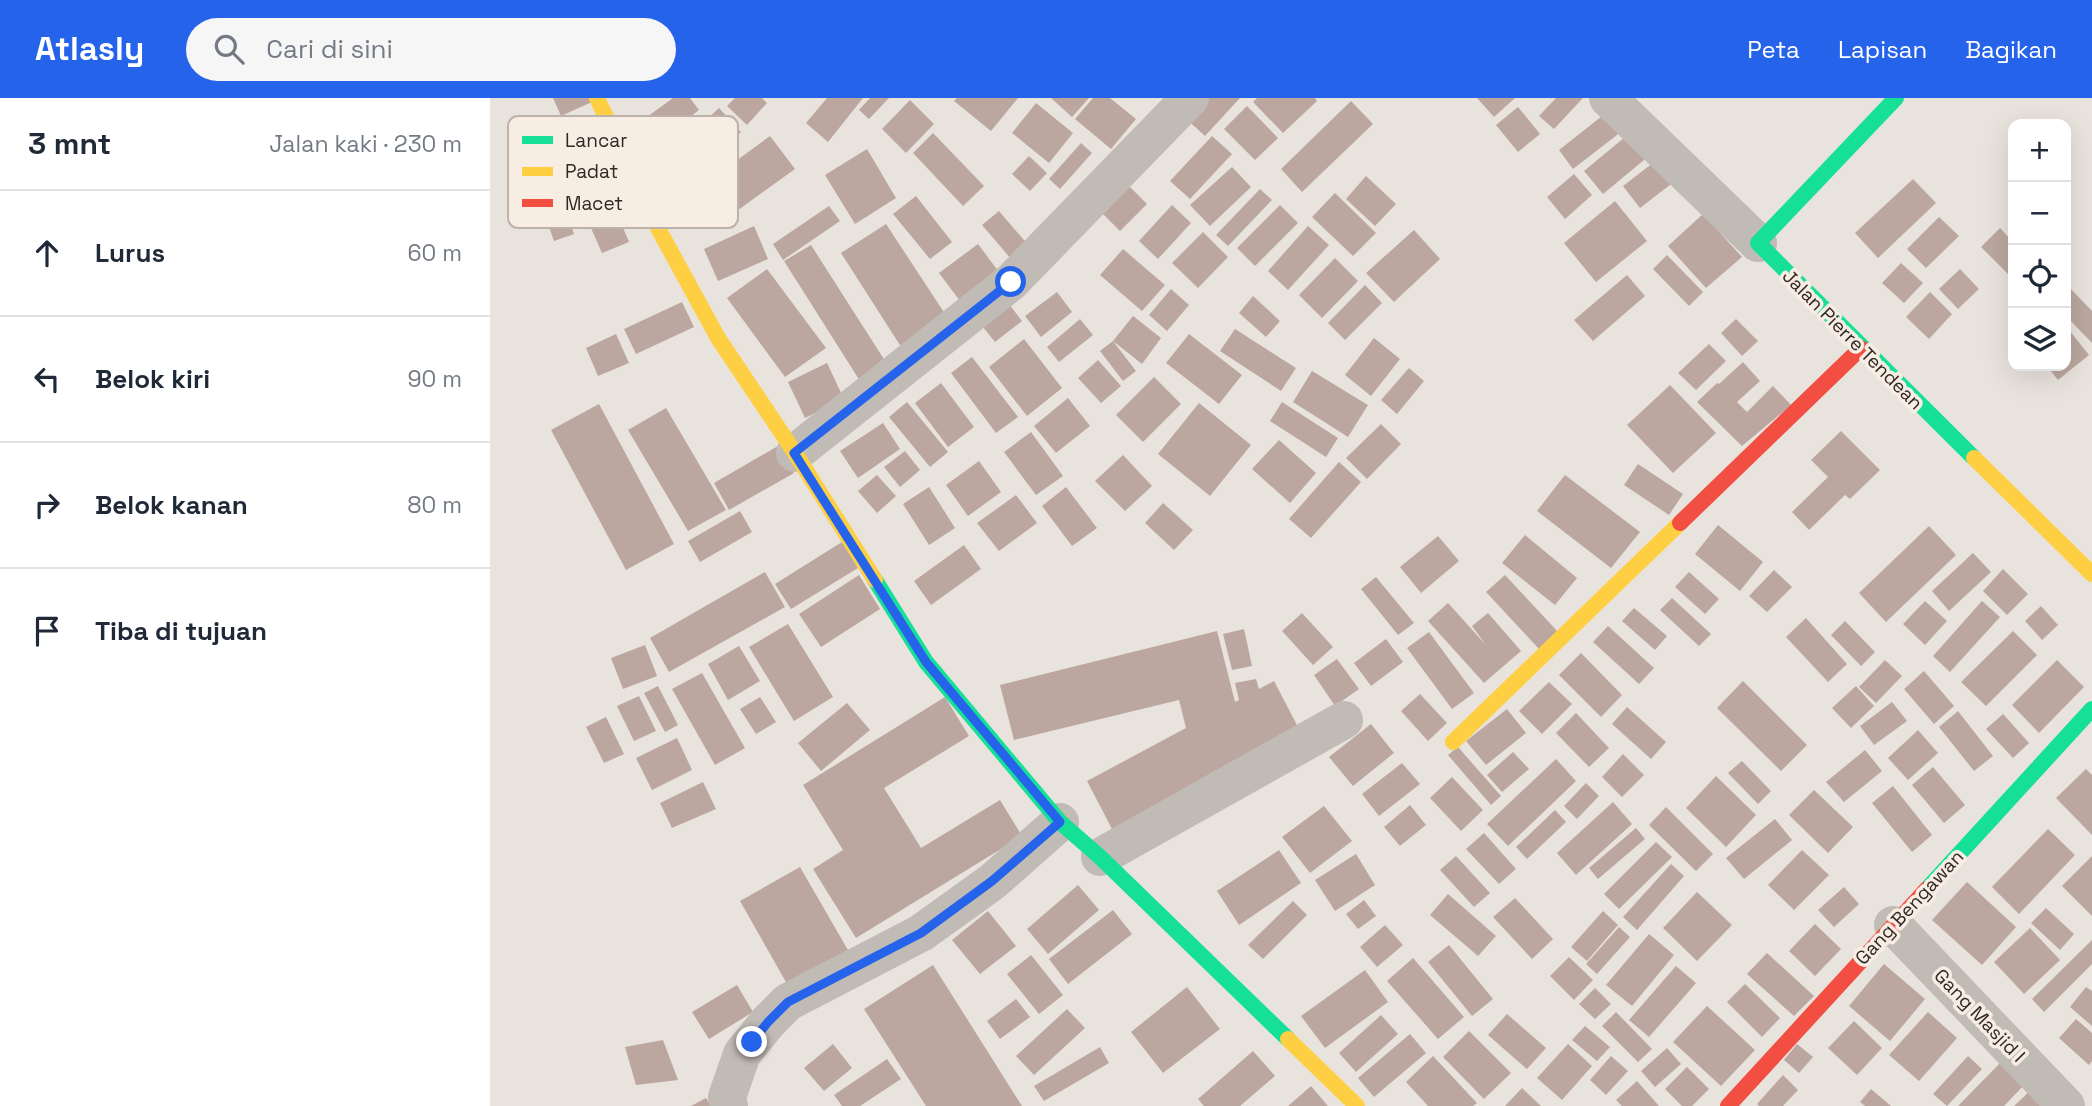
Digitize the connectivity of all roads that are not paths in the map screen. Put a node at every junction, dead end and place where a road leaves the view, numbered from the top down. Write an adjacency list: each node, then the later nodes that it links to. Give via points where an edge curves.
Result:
1 (597, 98): 5 (street)
2 (1190, 98): 9 (street, via 1011,282)
3 (1608, 98): 7 (street)
4 (1896, 98): 7 (street)
5 (605, 116)
6 (658, 228): 9 (street, via 718,338)
7 (1758, 243): 8 (street, Jalan Pierre Tendean)
8 (1861, 348): 10 (street, Jalan Pierre Tendean); 13 (street)
9 (794, 453): 14 (street, via 926,662)
10 (2092, 574)
11 (2092, 709): 16 (street, Gang Bengawan)
12 (1344, 720): 15 (street)
13 (1453, 742)
14 (1060, 822): 15 (street); 17 (street, via 992,881 921,933 788,1002 742,1054 727,1097)
15 (1100, 857): 18 (street)
16 (1893, 925): 19 (street, Gang Bengawan); 20 (street, Gang Masjid I)
17 (729, 1106)
18 (1357, 1106)
19 (1728, 1106)
20 (2066, 1106)

